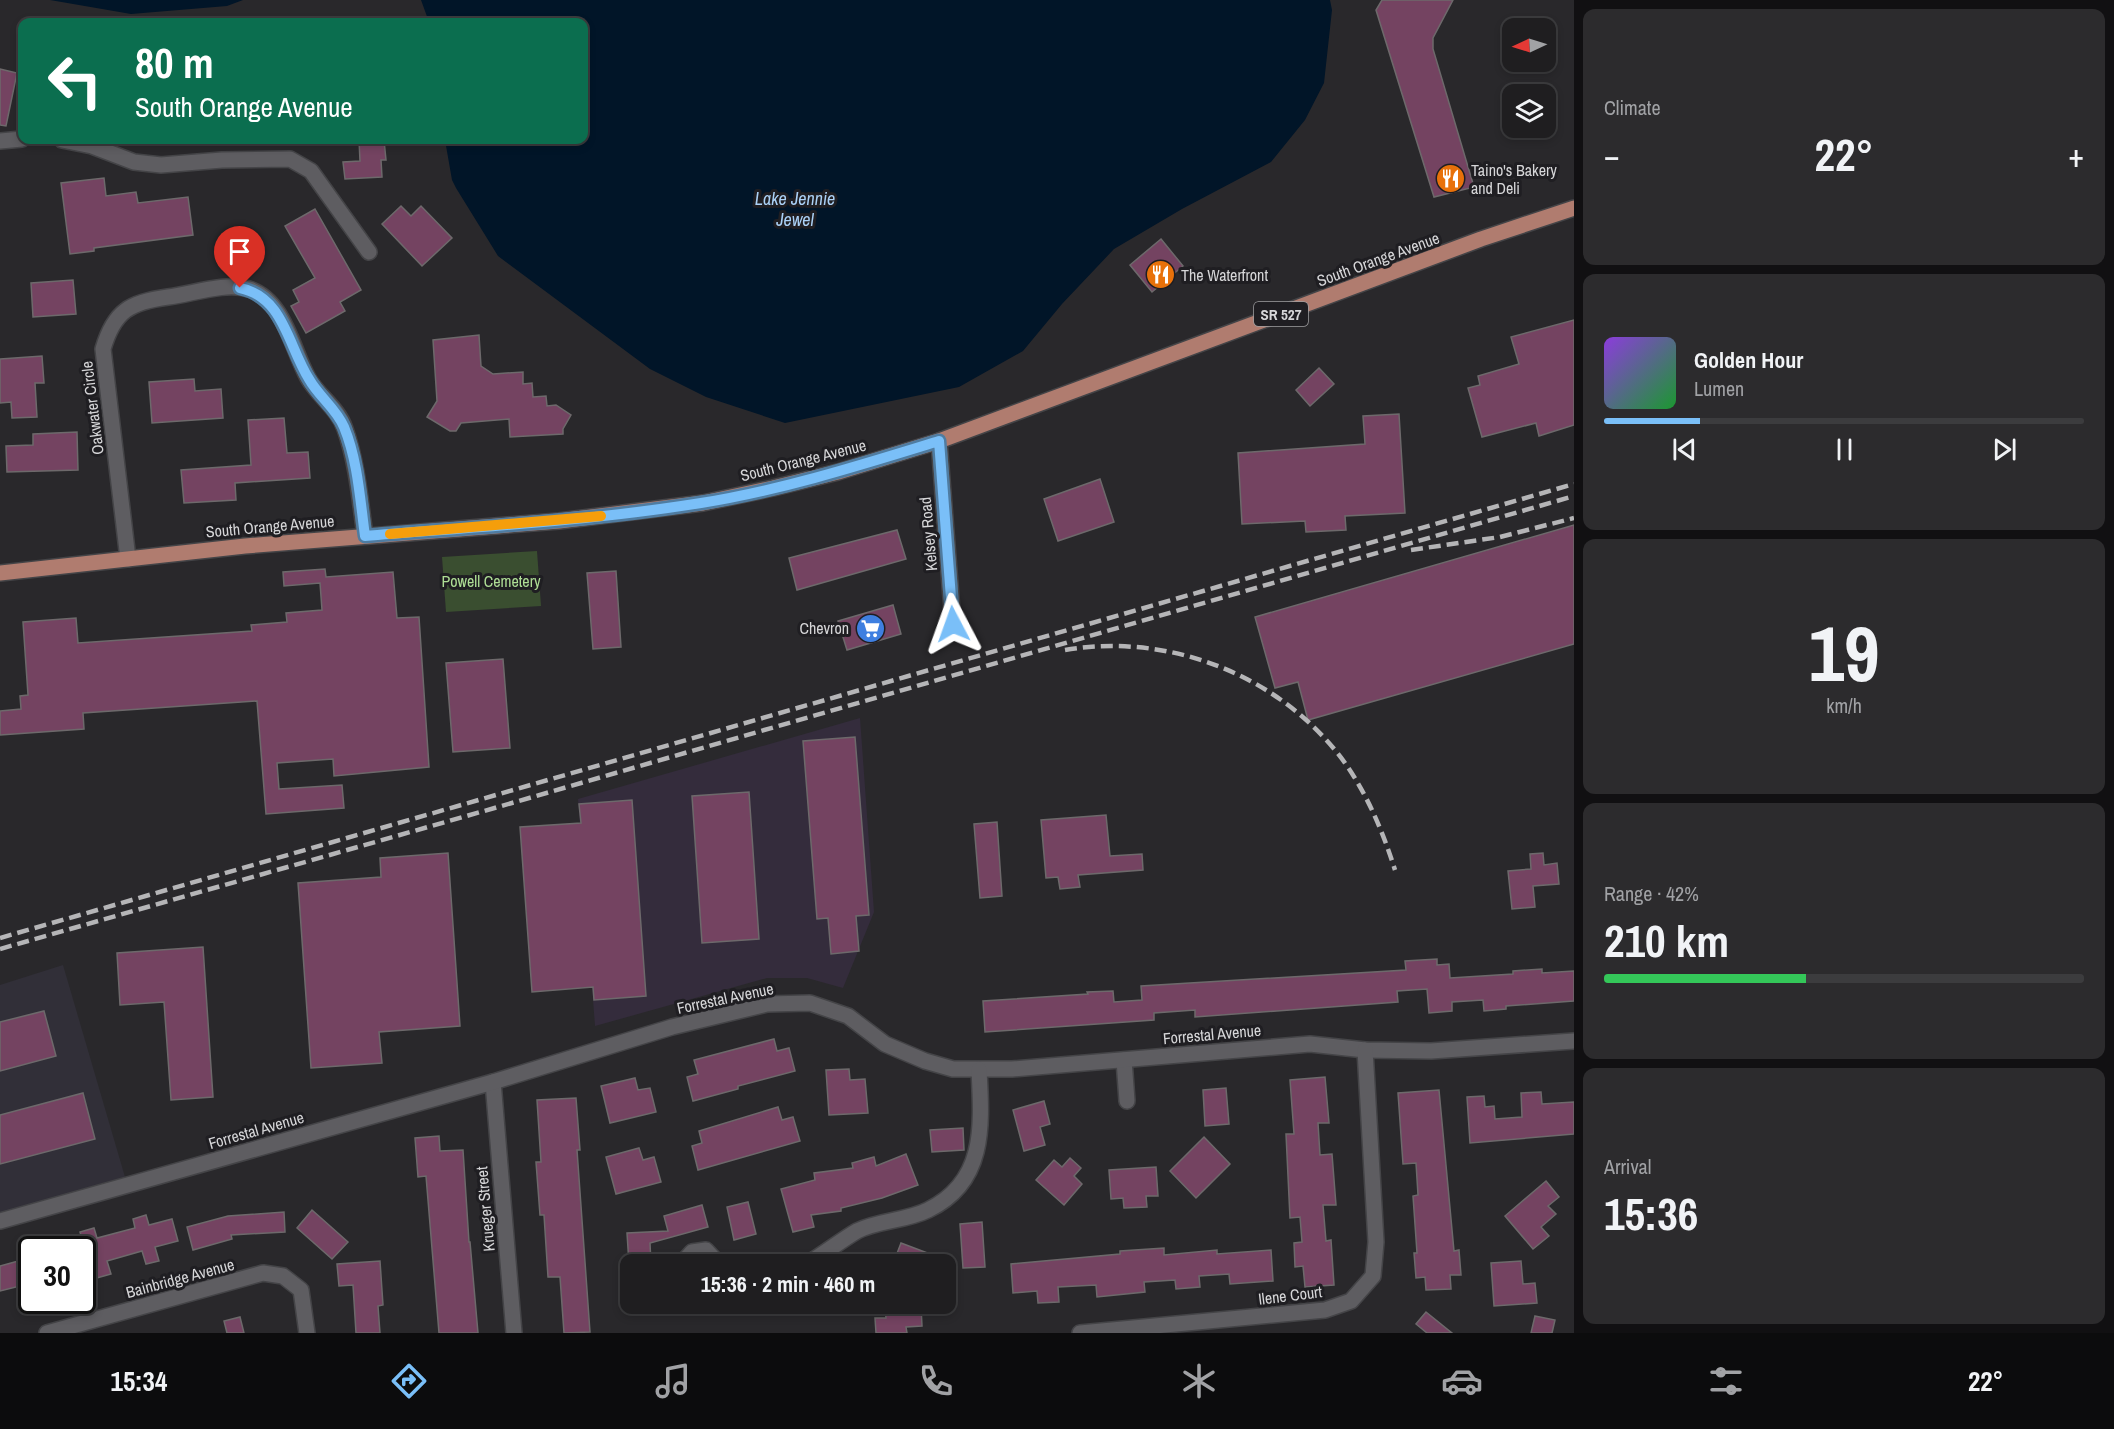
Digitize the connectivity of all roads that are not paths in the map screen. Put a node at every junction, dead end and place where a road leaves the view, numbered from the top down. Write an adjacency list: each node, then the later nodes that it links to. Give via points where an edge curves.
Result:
1 (18, 139): 2 (street)
2 (0, 141)
3 (82, 144): 5 (street, via 134,162 161,165 290,159 311,171)
4 (1574, 208): 6 (main road, South Orange Avenue / SR 527)
5 (369, 252)
6 (939, 441): 7 (main road, South Orange Avenue / SR 527, via 838,472 703,503 559,521); 10 (street, Kelsey Road)
7 (365, 536): 8 (main road, South Orange Avenue / SR 527); 8 (street, Oakwater Circle, via 354,458 335,410 309,379 273,307 251,290 228,288 130,306 107,333 103,349)
8 (128, 558): 9 (main road, South Orange Avenue / SR 527)
9 (0, 573)
10 (953, 624)
11 (1574, 1041): 12 (street, Forrestal Avenue, via 1431,1051)
12 (1365, 1050): 13 (street, Forrestal Avenue, via 1310,1044); 24 (street, Ilene Court, via 1376,1242 1373,1276 1351,1301 1325,1310)
13 (1124, 1060): 14 (street, Forrestal Avenue); 16 (street)
14 (979, 1070): 15 (street, Forrestal Avenue, via 953,1069 925,1061 885,1044 848,1016 810,1003 767,1004 675,1026); 20 (street, via 979,1143 970,1171 955,1192 927,1210 859,1231)
15 (493, 1082): 17 (street, Forrestal Avenue); 23 (street, Krueger Street)
16 (1128, 1101)
17 (0, 1221)
18 (690, 1254): 19 (street, via 706,1250)
19 (710, 1254)
20 (823, 1254)
21 (48, 1333): 22 (street, Bainbridge Avenue, via 263,1273 283,1276 301,1290)
22 (307, 1333)
23 (514, 1333)
24 (1080, 1333)

